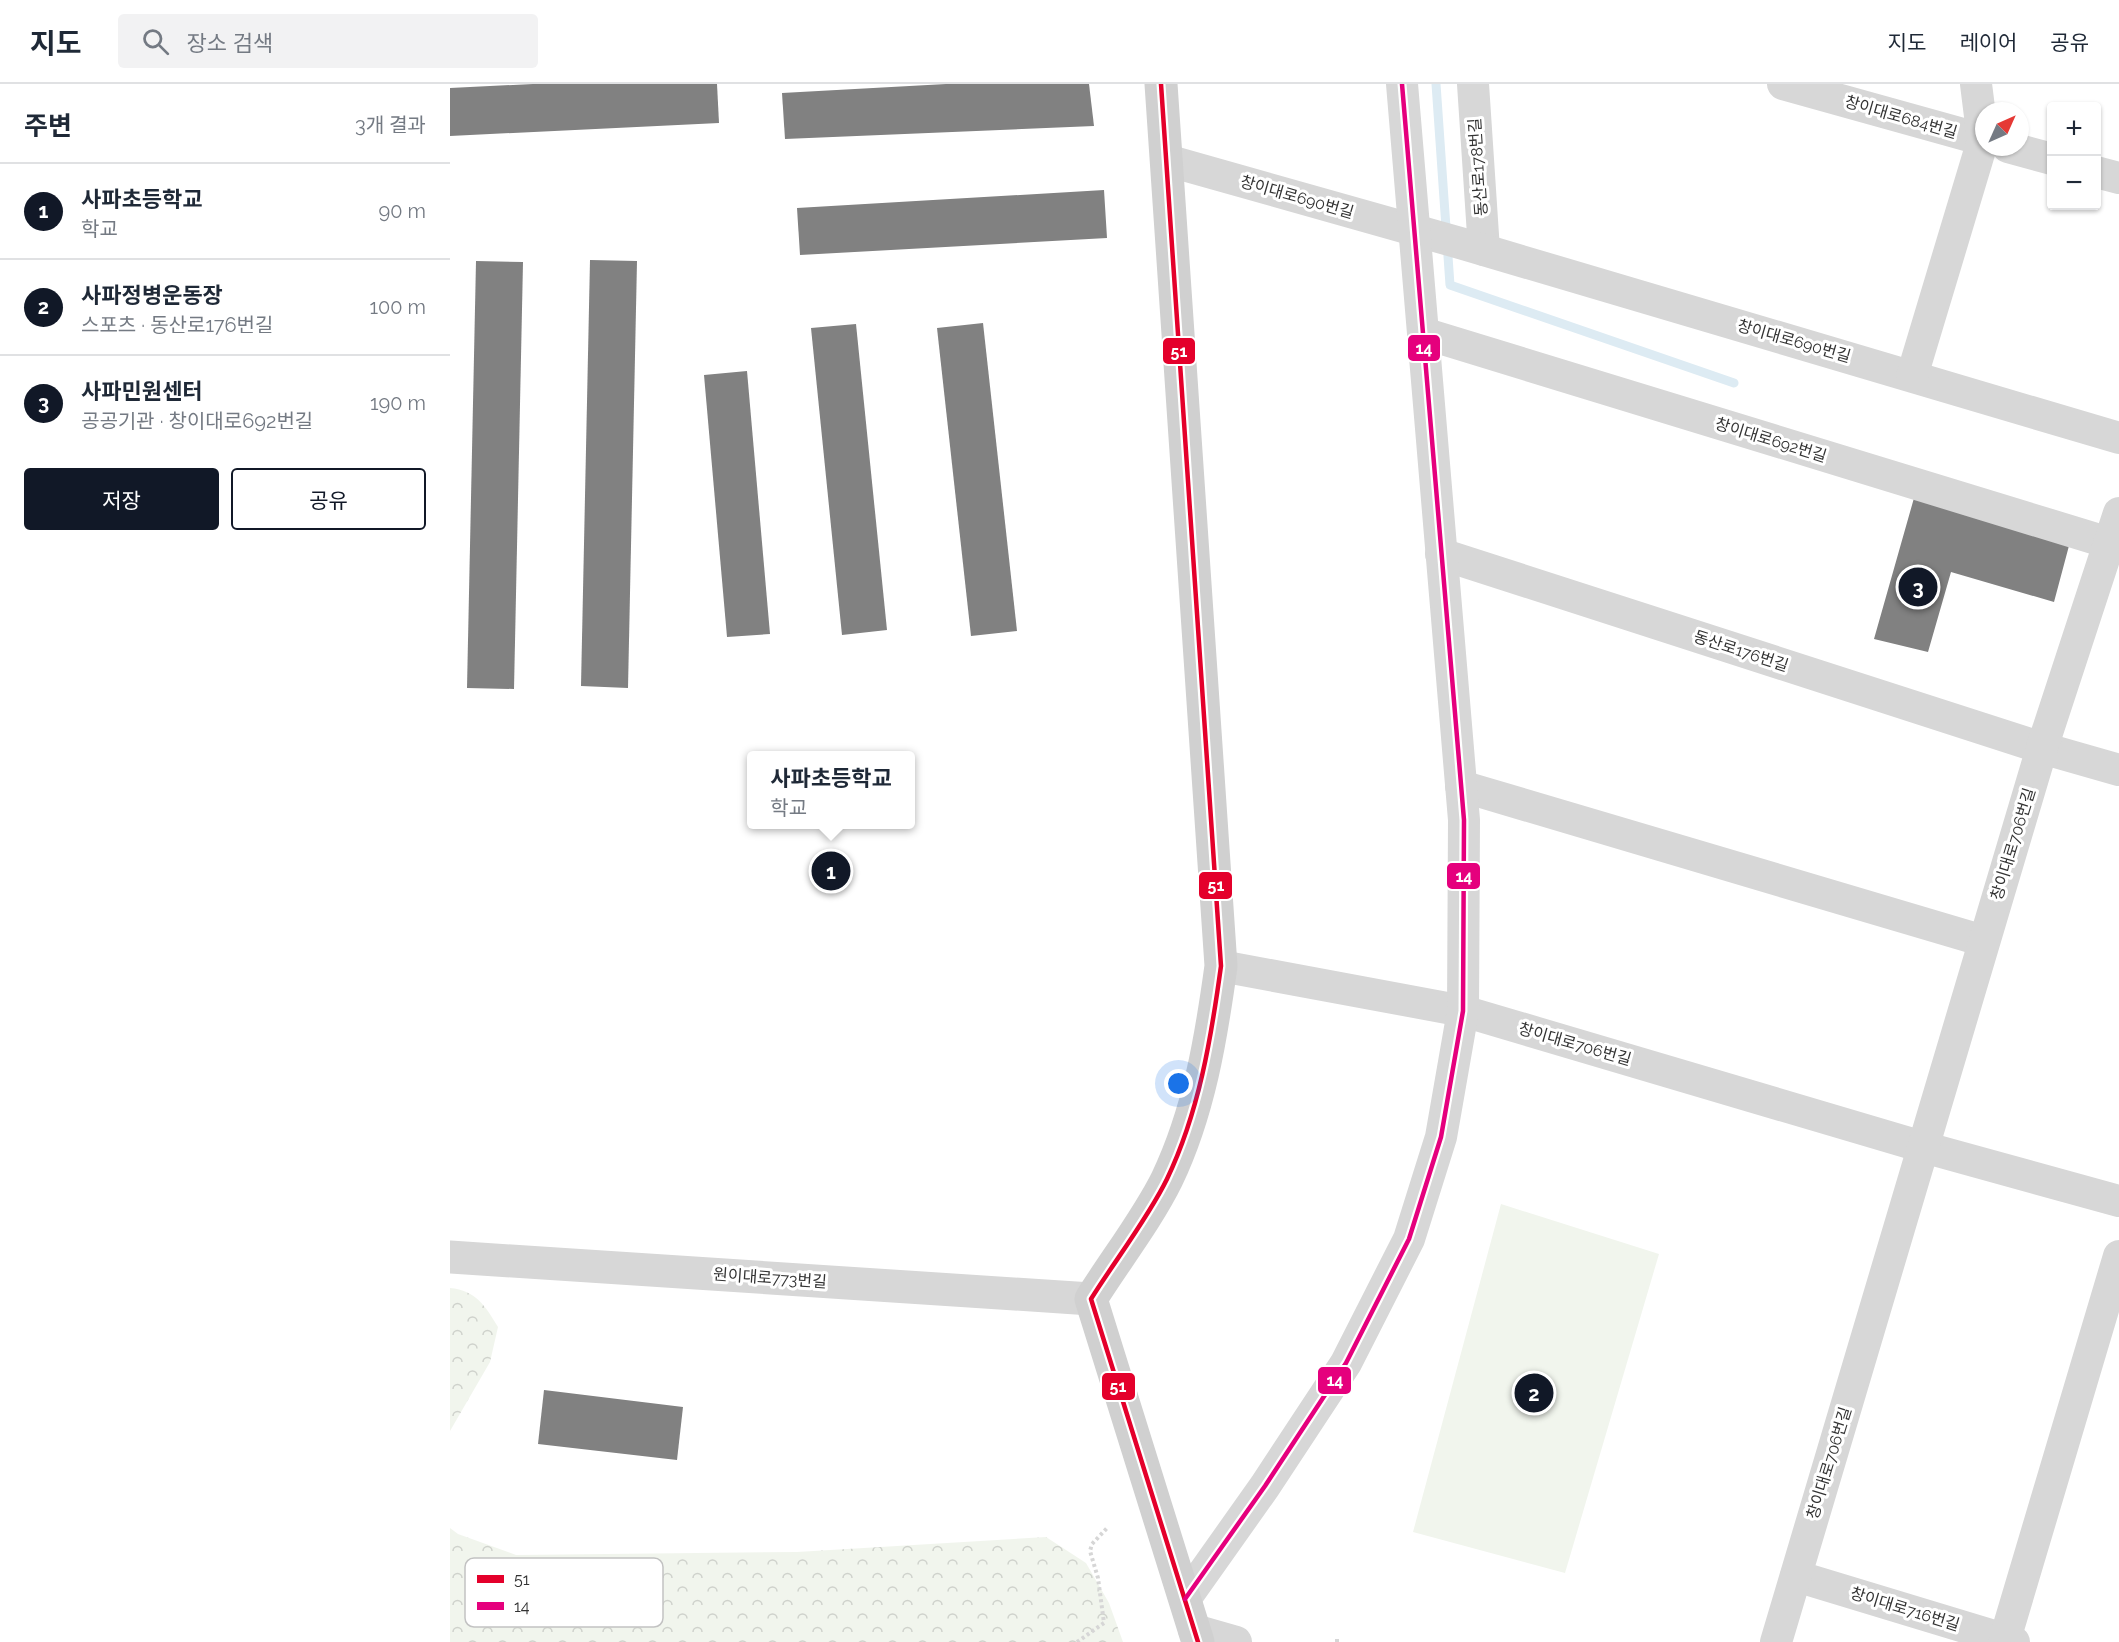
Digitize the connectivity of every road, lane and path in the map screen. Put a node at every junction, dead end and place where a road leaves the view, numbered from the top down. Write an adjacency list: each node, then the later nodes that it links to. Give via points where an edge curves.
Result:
1 (1161, 84): 11 (main road)
2 (1402, 84): 14 (street)
3 (1473, 84): 15 (street, 동산로178번길)
4 (1783, 84): 7 (street, 창이대로684번길)
5 (1976, 84): 6 (street)
6 (1979, 102)
7 (1975, 137)
8 (2029, 153): 10 (street)
9 (1979, 156): 17 (street)
10 (2047, 158)
11 (1166, 160): 14 (street, 창이대로690번길); 26 (main road)
12 (2101, 173): 13 (street)
13 (2119, 178)
14 (1420, 232): 15 (street, 창이대로690번길); 16 (street)
15 (1476, 247): 17 (street, 창이대로690번길)
16 (1423, 333): 20 (street, 창이대로692번길); 21 (street)
17 (1912, 375): 18 (street, 창이대로690번길)
18 (2119, 438)
19 (2119, 513): 20 (street, 창이대로706번길)
20 (2115, 545): 22 (street, 창이대로706번길)
21 (1441, 554): 22 (street, 동산로176번길); 24 (street)
22 (2042, 748): 23 (street, 동산로176번길); 25 (street, 창이대로706번길)
23 (2119, 770)
24 (1461, 786): 25 (street); 27 (street)
25 (1984, 941): 28 (street, 창이대로706번길)
26 (1221, 966): 27 (street, 창이대로706번길); 32 (main road, via 1196,1100 1167,1180)
27 (1462, 1011): 28 (street, 창이대로706번길); 35 (street, via 1441,1137 1409,1239 1346,1363)
28 (1923, 1147): 29 (street, 창이대로706번길); 34 (street, 창이대로706번길)
29 (2119, 1201)
30 (2119, 1256): 37 (street)
31 (450, 1257): 32 (street, 원이대로773번길)
32 (1091, 1299): 35 (main road)
33 (1108, 1527): 38 (path, via 1090,1551 1104,1623)
34 (1796, 1576): 37 (street, 창이대로716번길); 40 (street, 창이대로706번길)
35 (1185, 1599): 36 (main road)
36 (1196, 1636): 39 (street)
37 (2009, 1641)
38 (1077, 1642)
39 (1236, 1642)
40 (1776, 1642)

